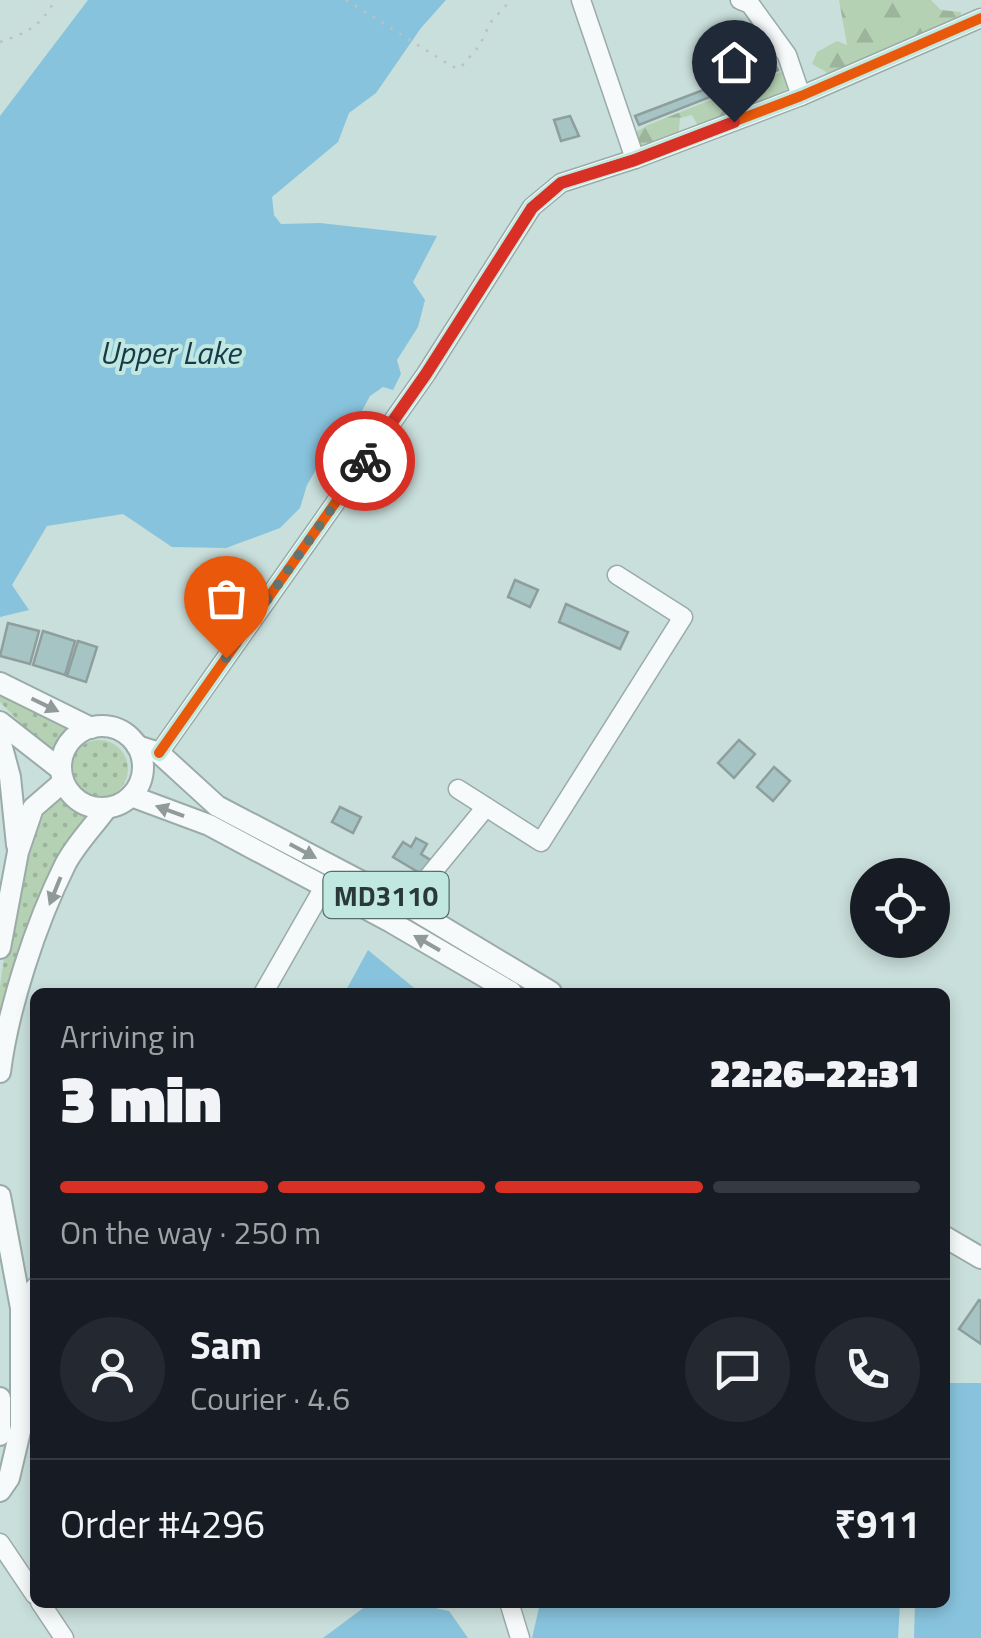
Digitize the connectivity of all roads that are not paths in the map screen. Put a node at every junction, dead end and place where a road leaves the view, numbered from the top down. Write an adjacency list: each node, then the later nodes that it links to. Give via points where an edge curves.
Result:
1 (581, 0): 5 (street)
2 (740, 0): 4 (street, via 788,55)
3 (981, 18): 4 (street)
4 (801, 96): 5 (street)
5 (635, 160): 12 (street, via 561,183 532,208 426,374)
6 (617, 574): 16 (street, via 684,617 541,842)
7 (0, 683): 9 (main road, one-way to 9)
8 (0, 722): 13 (main road)
9 (91, 728): 11 (main road, via 117,729); 13 (main road, via 68,743)
10 (0, 740): 18 (main road)
11 (137, 746): 12 (main road); 15 (main road, via 143,772)
12 (159, 754): 20 (main road, MD3110, one-way to 20, via 217,806)
13 (62, 775): 17 (main road, via 80,803); 18 (main road, via 32,808)
14 (458, 789): 16 (street)
15 (131, 796): 17 (main road); 19 (main road, MD3110, one-way to 15, via 209,825)
16 (486, 807): 20 (street)
17 (106, 808): 26 (main road, one-way to 26, via 66,862 29,954)
18 (18, 852): 22 (main road)
19 (324, 887): 21 (main road, MD3110); 23 (street)
20 (406, 905): 21 (street); 25 (main road, MD3110)
21 (391, 922): 24 (main road, MD3110, one-way to 21)
22 (0, 948)
23 (266, 988)
24 (504, 988)
25 (544, 988)
26 (0, 1072)
27 (0, 1196): 33 (main road)
28 (950, 1231): 30 (main road)
29 (950, 1240): 31 (main road)
30 (981, 1248)
31 (981, 1258)
32 (30, 1294): 33 (street)
33 (21, 1308): 34 (main road)
34 (28, 1375): 37 (main road, via 21,1426)
35 (0, 1398): 36 (main road)
36 (0, 1435)
37 (0, 1492)
38 (0, 1544): 39 (street)
39 (30, 1588)
40 (44, 1608): 42 (street)
41 (511, 1608): 43 (street)
42 (64, 1638)
43 (520, 1638)

